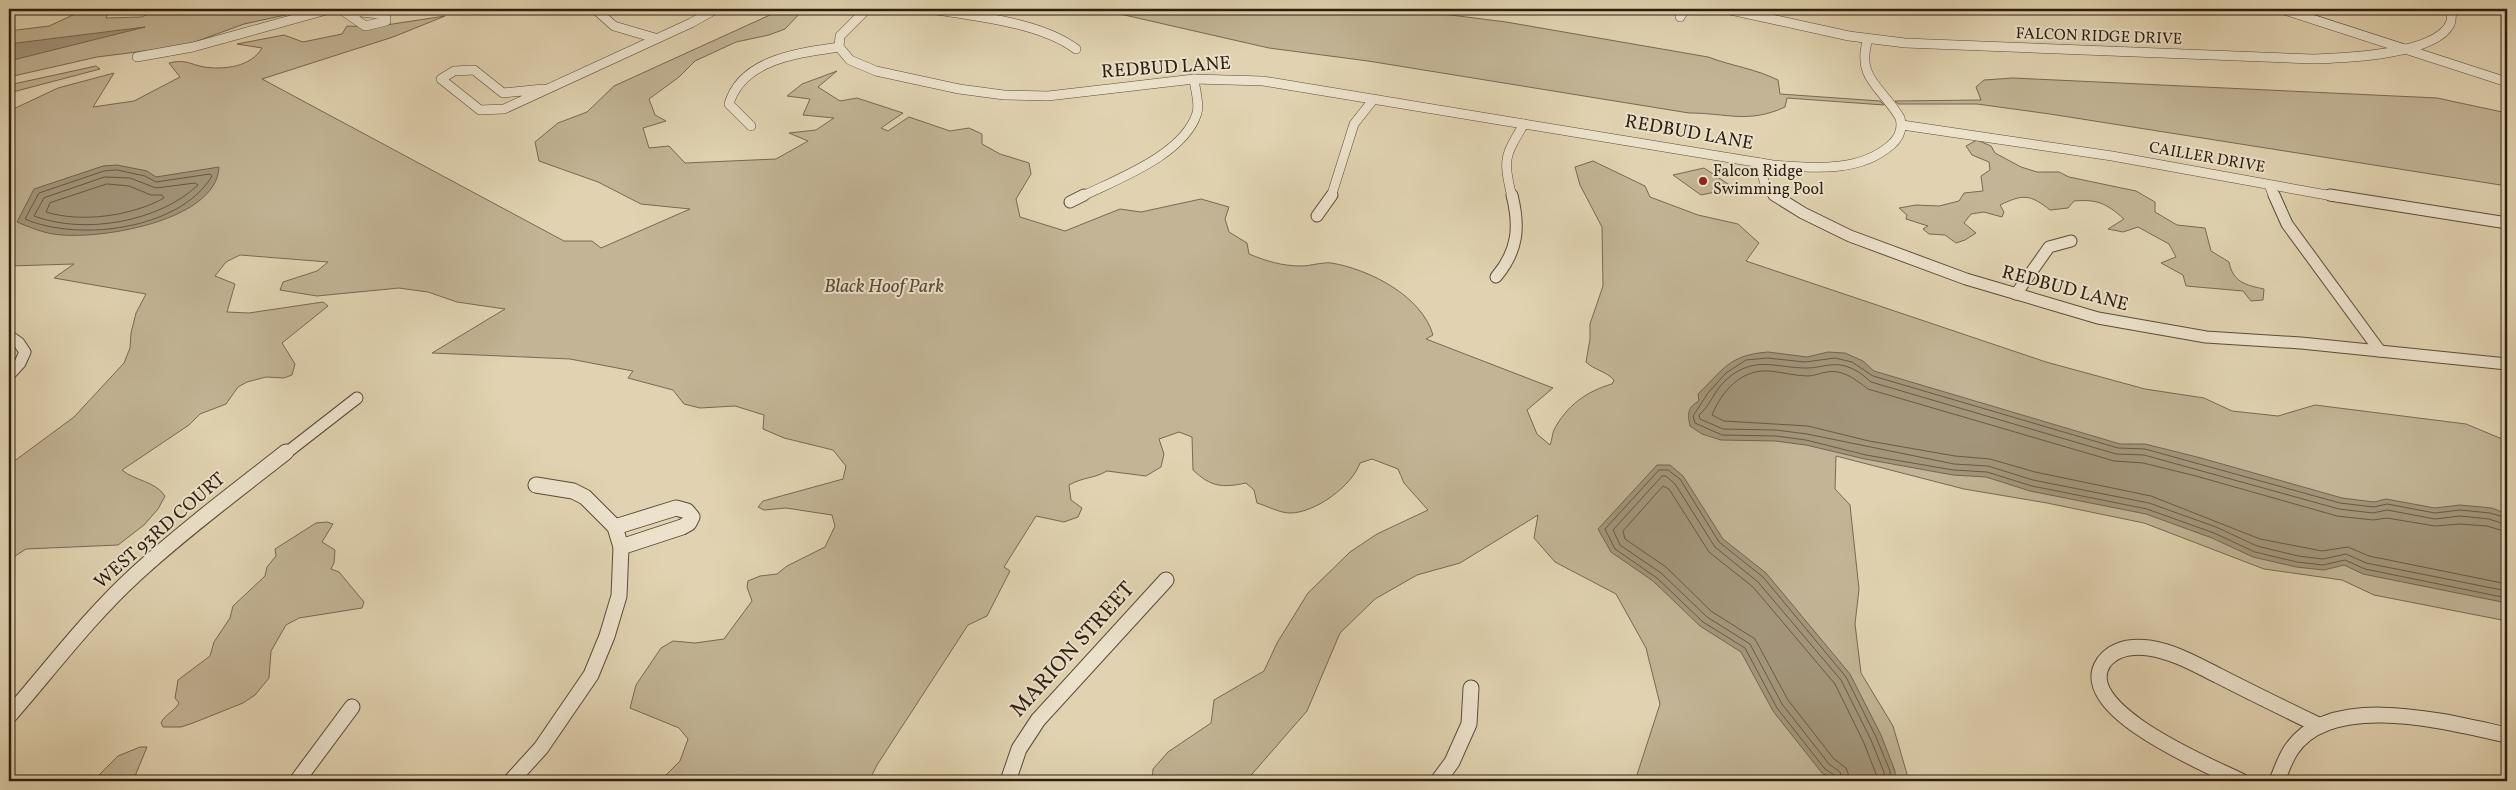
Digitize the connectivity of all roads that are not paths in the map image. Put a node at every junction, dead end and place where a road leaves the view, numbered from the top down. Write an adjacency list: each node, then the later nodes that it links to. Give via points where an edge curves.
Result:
1 (34, 9): 11 (street)
2 (330, 9): 18 (street, via 193,47)
3 (595, 9): 13 (street, via 613,26)
4 (716, 9): 13 (street)
5 (867, 9): 15 (street, via 844,30)
6 (930, 9): 16 (street, via 1040,31 1069,41)
7 (1685, 9): 12 (street)
8 (1726, 9): 14 (street, FALCON RIDGE DRIVE)
9 (2281, 9): 17 (street)
10 (2452, 9): 17 (street, FALCON RIDGE DRIVE, via 2452,20 2442,34)
11 (20, 10)
12 (1680, 17)
13 (654, 38): 21 (street)
14 (1868, 39): 17 (street, FALCON RIDGE DRIVE, via 1937,45 2284,59 2359,57); 26 (street, via 1863,52 1865,71 1896,111)
15 (839, 48): 22 (street, REDBUD LANE, via 850,60 876,71 974,92); 27 (street, via 810,51 776,61 740,81 729,104)
16 (1076, 49)
17 (2405, 49): 20 (street)
18 (137, 57)
19 (1194, 80): 22 (street, REDBUD LANE); 23 (street, REDBUD LANE, via 1263,81); 30 (street, via 1198,112 1184,136 1155,159)
20 (2507, 82)
21 (543, 89): 21 (street, via 504,109 486,112 441,79 454,72 474,70 503,93)
22 (1031, 96): 24 (street)
23 (1372, 100): 25 (street, REDBUD LANE); 31 (street, via 1354,124 1335,192)
24 (1028, 107)
25 (1524, 124): 28 (street, REDBUD LANE); 34 (street, via 1506,154 1504,164 1518,220 1517,239 1507,266)
26 (1902, 125): 28 (street, via 1891,146 1859,162 1806,167); 29 (street, CAILLER DRIVE, via 2112,156)
27 (751, 126)
28 (1761, 163): 35 (street, REDBUD LANE, via 1762,178 1772,194 1803,214 1907,259)
29 (2270, 185): 32 (street, CAILLER DRIVE); 37 (street, via 2287,224)
30 (1070, 202)
31 (1317, 216)
32 (2507, 223)
33 (2070, 241): 35 (street, via 2049,248)
34 (1496, 277)
35 (2016, 294): 37 (street, REDBUD LANE, via 2105,320 2184,334)
36 (9, 336): 39 (street, via 19,343 24,352 20,363)
37 (2380, 351): 38 (street, REDBUD LANE)
38 (2507, 364)
39 (9, 375)
40 (357, 398): 47 (street, WEST 93RD COURT, via 206,514 135,575)
41 (536, 485): 42 (street, via 585,497)
42 (615, 527): 43 (street); 43 (street, via 676,508 690,512 692,517 682,527)
43 (621, 548): 51 (street, via 619,596 608,636 591,675 541,748)
44 (1166, 580): 52 (street, MARION STREET, via 1038,720 1021,743 1010,766)
45 (1471, 688): 53 (street, via 1469,724 1452,762)
46 (352, 707): 50 (street)
47 (9, 716)
48 (2318, 725): 49 (street, via 2349,717 2397,716); 54 (street, via 2172,653 2152,648 2122,650 2103,663 2101,688 2120,713 2152,736); 55 (street, via 2299,739 2280,768)
49 (2507, 735)
50 (297, 781)
51 (511, 781)
52 (1008, 781)
53 (1438, 781)
54 (2242, 781)
55 (2277, 781)

